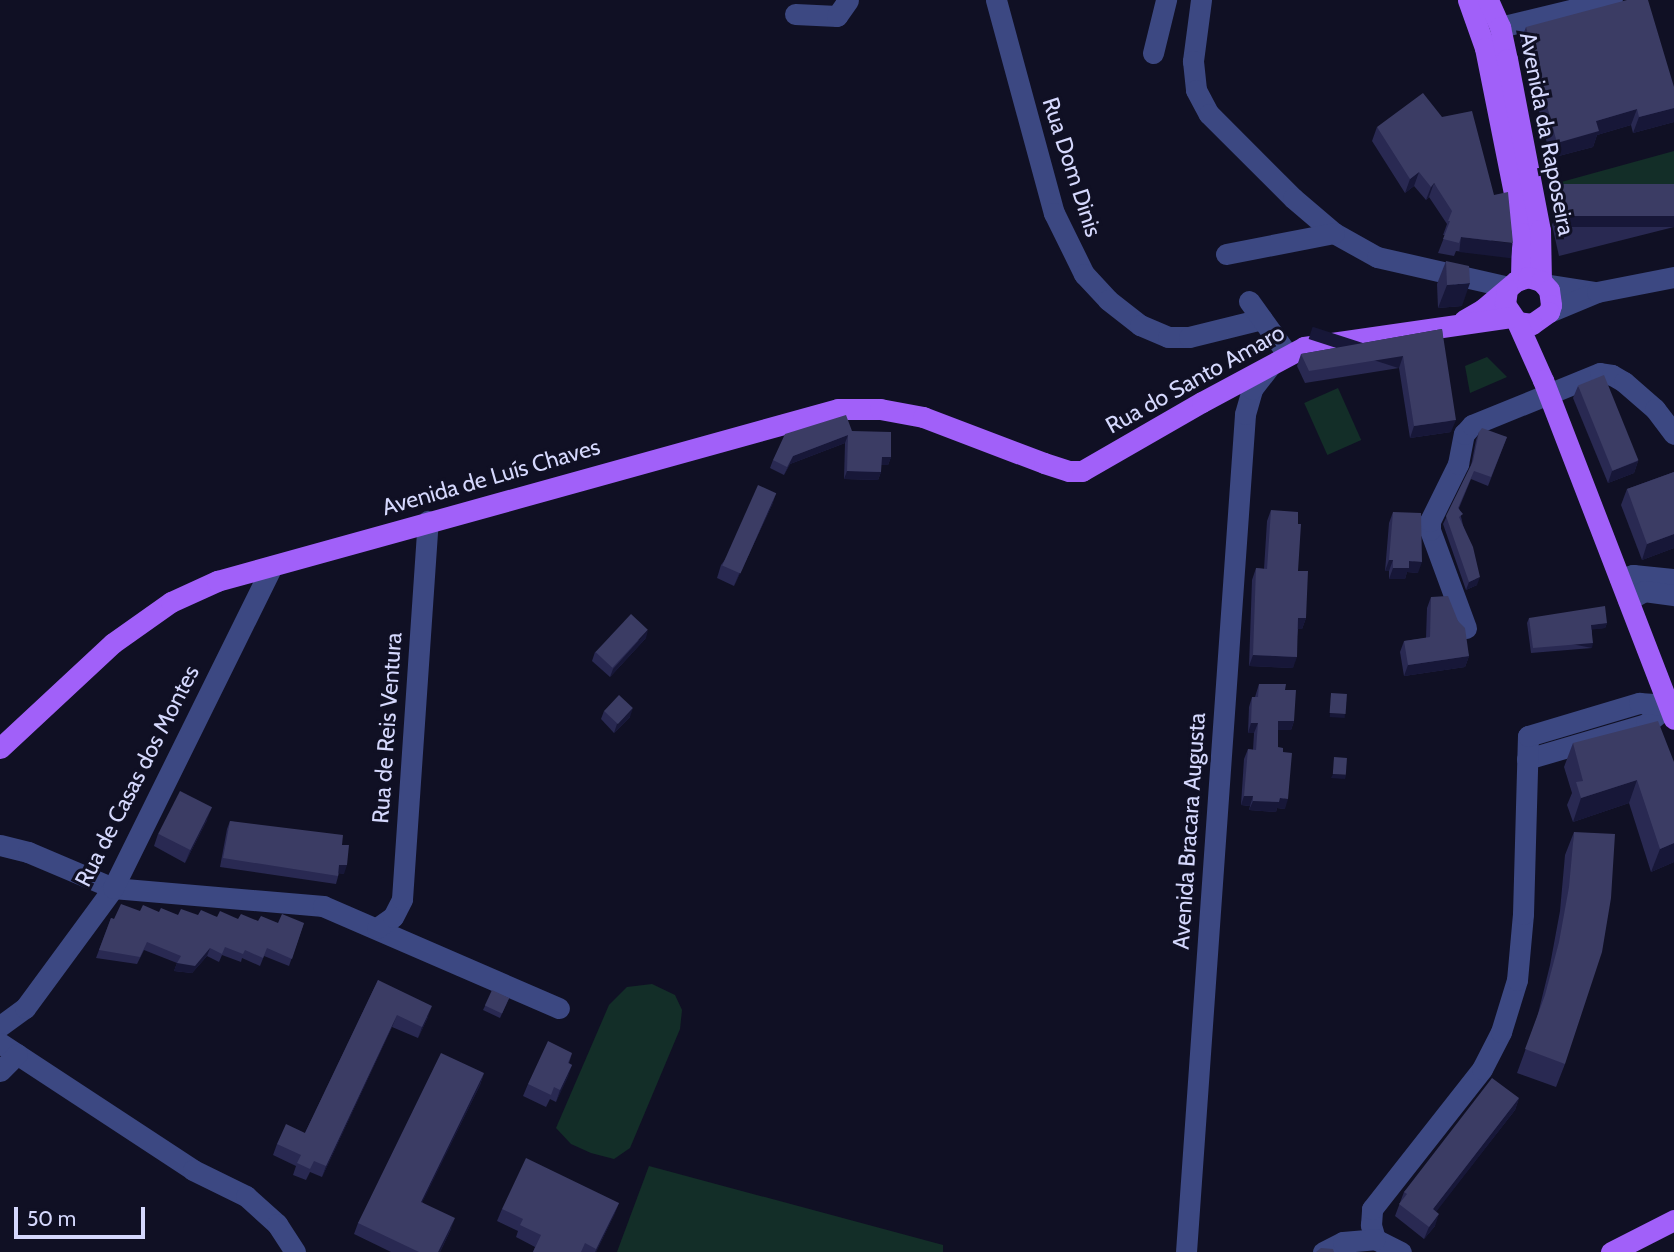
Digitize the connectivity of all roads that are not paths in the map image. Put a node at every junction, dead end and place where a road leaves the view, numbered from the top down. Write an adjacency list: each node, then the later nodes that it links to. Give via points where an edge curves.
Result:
1 (848, 0): 8 (street, via 837,16)
2 (996, 0): 19 (street, Rua Dom Dinis, via 1054,213 1084,274 1140,325 1168,337 1189,337)
3 (1166, 0): 10 (street)
4 (1201, 0): 11 (street, via 1193,61 1196,90 1209,114)
5 (1468, 0): 14 (main road, Avenida da Raposeira, via 1486,48 1520,220)
6 (1488, 0): 9 (main road, Avenida da Raposeira)
7 (1612, 0): 9 (street)
8 (795, 14)
9 (1500, 27): 14 (main road, Avenida da Raposeira, via 1540,230)
10 (1153, 53)
11 (1334, 233): 12 (street); 14 (street, via 1386,261)
12 (1226, 254)
13 (1674, 277): 16 (street)
14 (1525, 284): 16 (street); 18 (main road, via 1551,297); 20 (main road, via 1505,304); 21 (main road, Rua do Santo Amaro)
15 (1674, 286): 16 (street)
16 (1608, 290): 18 (street)
17 (1249, 301): 19 (street)
18 (1547, 314): 20 (main road, via 1532,324); 23 (main road, via 1542,346)
19 (1262, 319): 22 (street)
20 (1514, 319): 21 (main road, Rua do Santo Amaro); 23 (main road)
21 (1459, 323): 22 (main road, Rua do Santo Amaro, via 1323,344)
22 (1279, 360): 24 (main road, Rua do Santo Amaro); 25 (street, Avenida Bracara Augusta, via 1252,389)
23 (1545, 386): 26 (street, via 1593,373 1612,375 1655,409); 30 (main road); 34 (street, via 1472,425 1464,434 1458,464 1430,521)
24 (1202, 402): 25 (street, via 1230,399); 27 (main road, Rua do Santo Amaro, via 1088,469 1069,471)
25 (1245, 414): 47 (street, Avenida Bracara Augusta)
26 (1674, 433)
27 (1044, 463): 28 (main road, Avenida de Luís Chaves, via 923,417 838,410)
28 (428, 521): 29 (main road, Avenida de Luís Chaves); 39 (street, Rua de Reis Ventura, via 402,898 393,916)
29 (272, 566): 36 (main road, Avenida de Luís Chaves, via 218,581 171,602 113,643); 38 (street, Rua de Casas dos Montes)
30 (1620, 579): 31 (street, via 1633,575); 33 (main road)
31 (1674, 579)
32 (1674, 595): 33 (street, via 1644,591)
33 (1628, 600): 35 (main road)
34 (1466, 628)
35 (1671, 712): 45 (street, via 1527,759 1523,914 1517,979 1505,1019 1482,1069 1372,1209)
36 (0, 748)
37 (0, 845): 38 (street)
38 (113, 888): 39 (street, via 303,902); 41 (street, Rua de Casas dos Montes, via 25,1008)
39 (377, 928): 40 (street)
40 (559, 1008)
41 (0, 1026)
42 (8, 1048): 43 (street); 46 (street, via 193,1170 246,1196 277,1224)
43 (0, 1071)
44 (1669, 1226): 50 (main road)
45 (1375, 1239): 48 (street, via 1343,1242); 49 (street)
46 (295, 1252)
47 (1186, 1252)
48 (1324, 1252)
49 (1401, 1252)
50 (1611, 1252)

